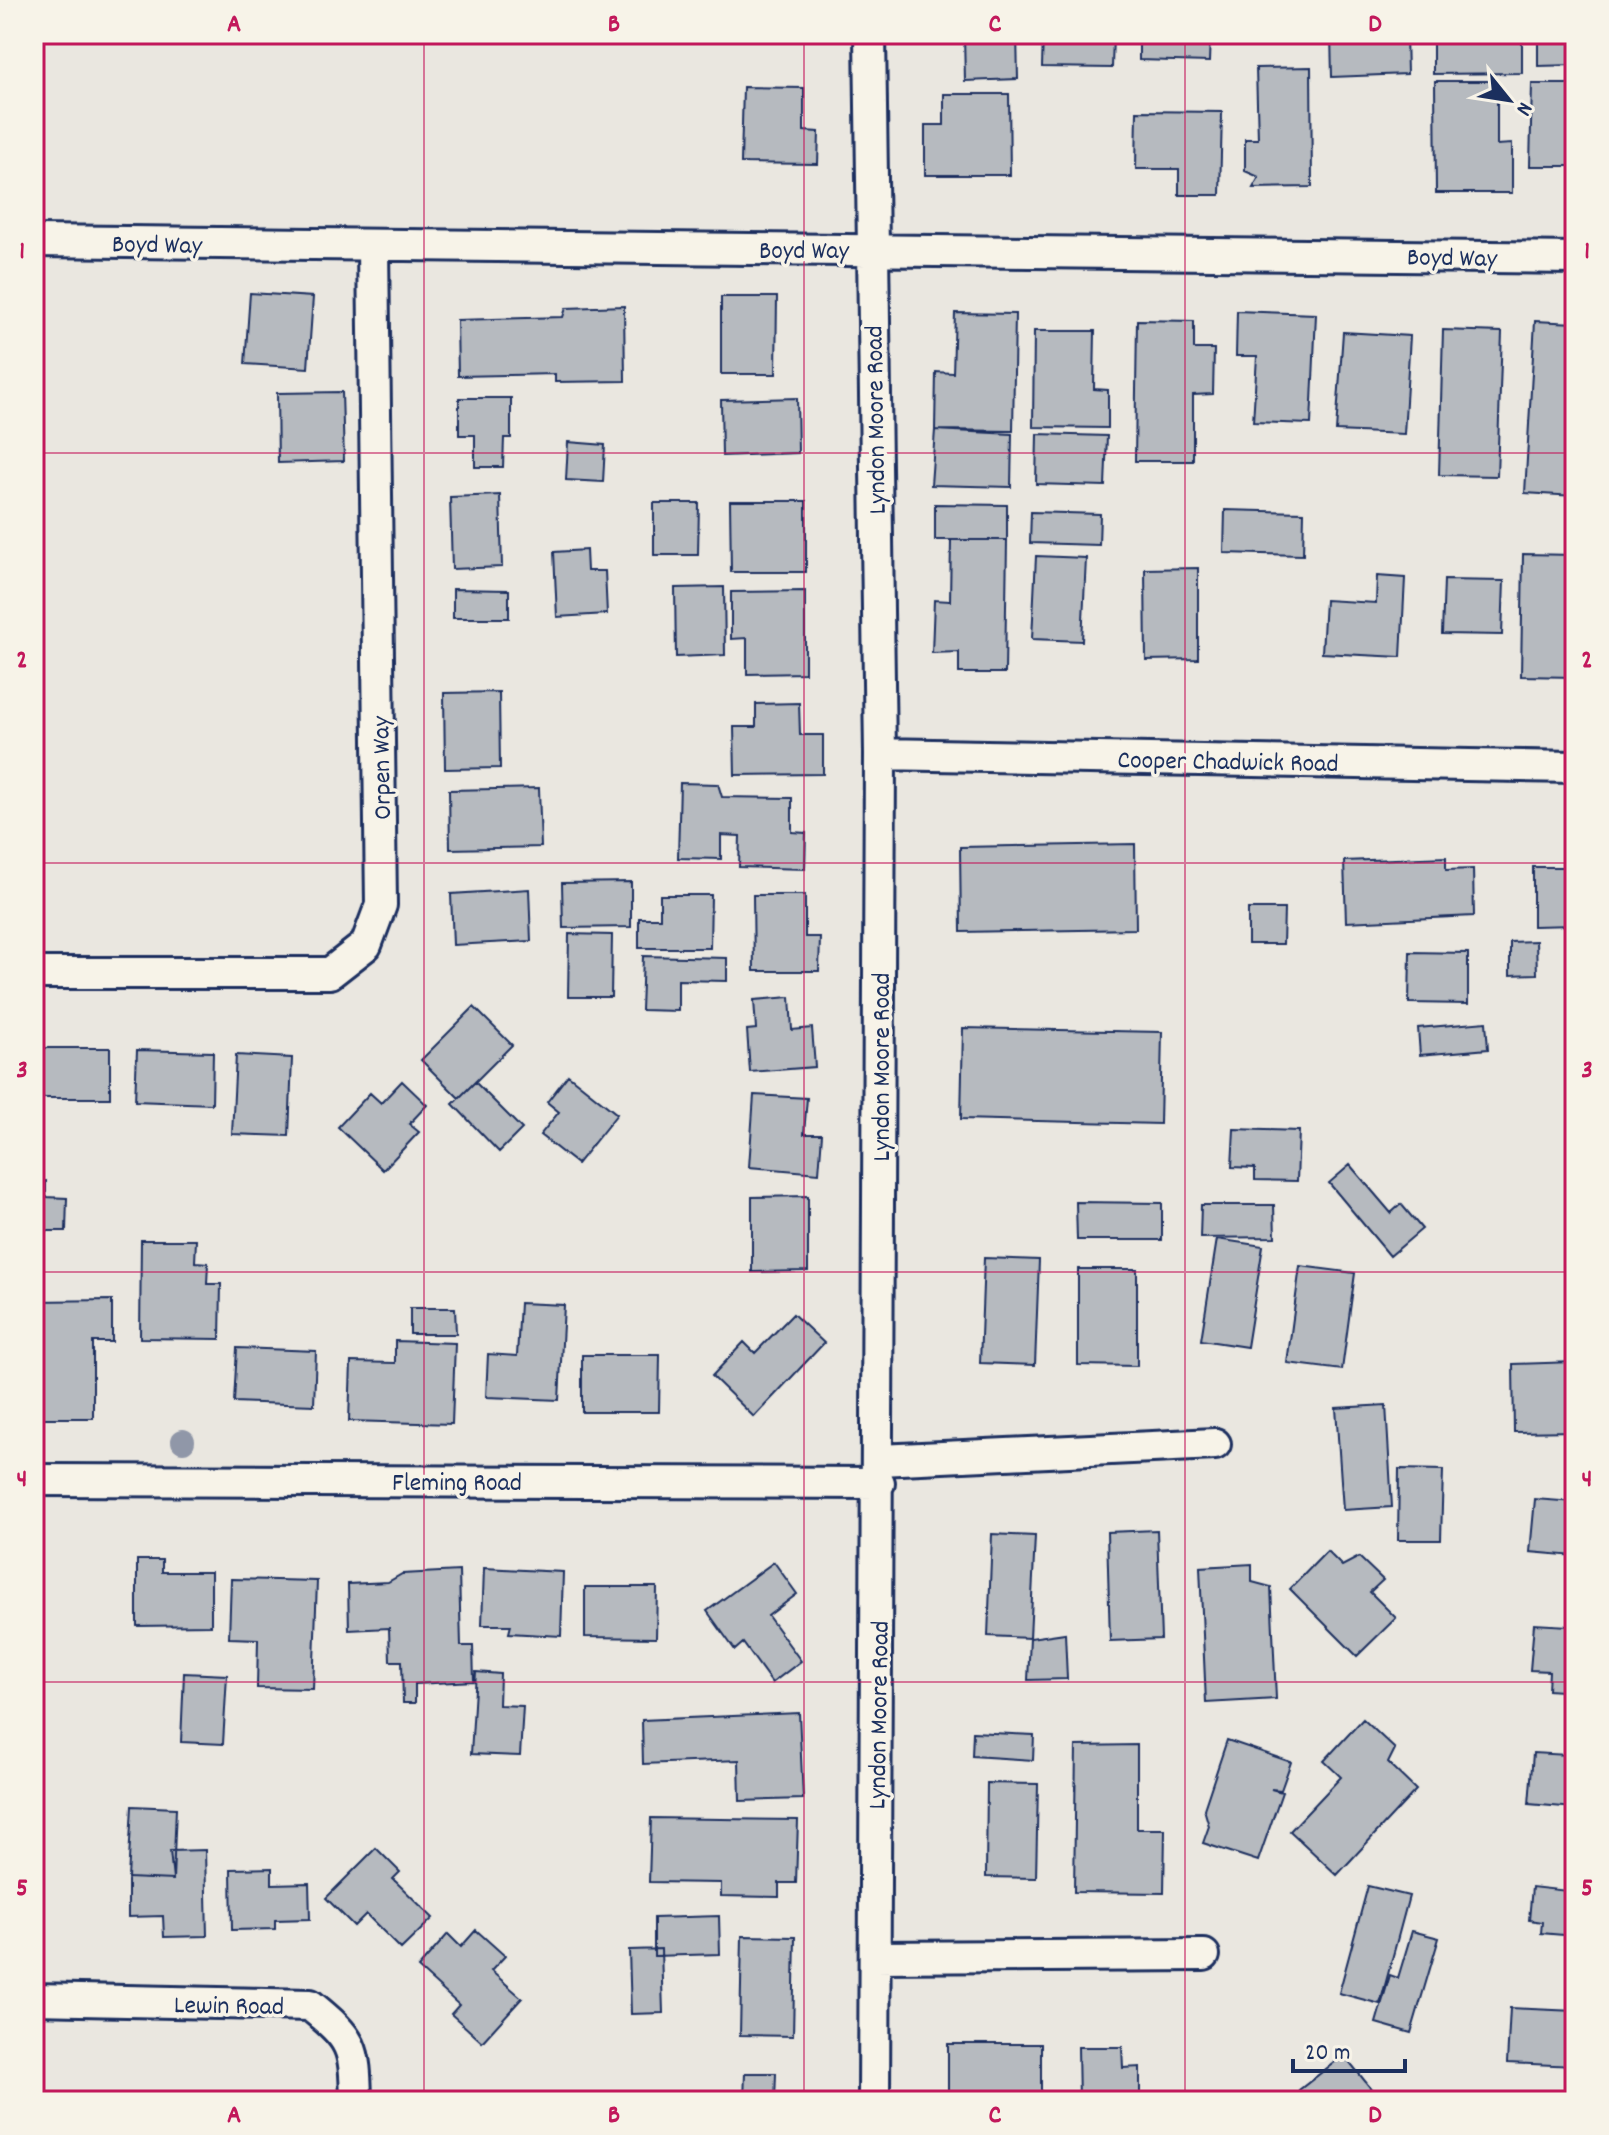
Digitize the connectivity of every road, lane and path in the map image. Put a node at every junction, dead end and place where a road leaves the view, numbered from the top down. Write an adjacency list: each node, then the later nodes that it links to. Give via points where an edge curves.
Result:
1 (870, 34): 4 (street, Lyndon Moore Road)
2 (34, 241): 3 (street, Boyd Way)
3 (373, 247): 4 (street, Boyd Way); 8 (street, Orpen Way, via 381,905 366,945 330,973)
4 (871, 250): 5 (street, Boyd Way); 6 (street, Lyndon Moore Road)
5 (1575, 258)
6 (880, 754): 7 (street, Cooper Chadwick Road); 10 (street, Lyndon Moore Road)
7 (1575, 767)
8 (34, 973)
9 (1215, 1444): 10 (street, Fleming Road)
10 (879, 1472): 11 (street, Fleming Road); 13 (street, Lyndon Moore Road)
11 (34, 1480)
12 (1204, 1955): 13 (street)
13 (875, 1957): 16 (street, Lyndon Moore Road)
14 (34, 1999): 15 (street, Lewin Road, via 310,2005 342,2031 355,2058)
15 (356, 2101)
16 (874, 2101)

